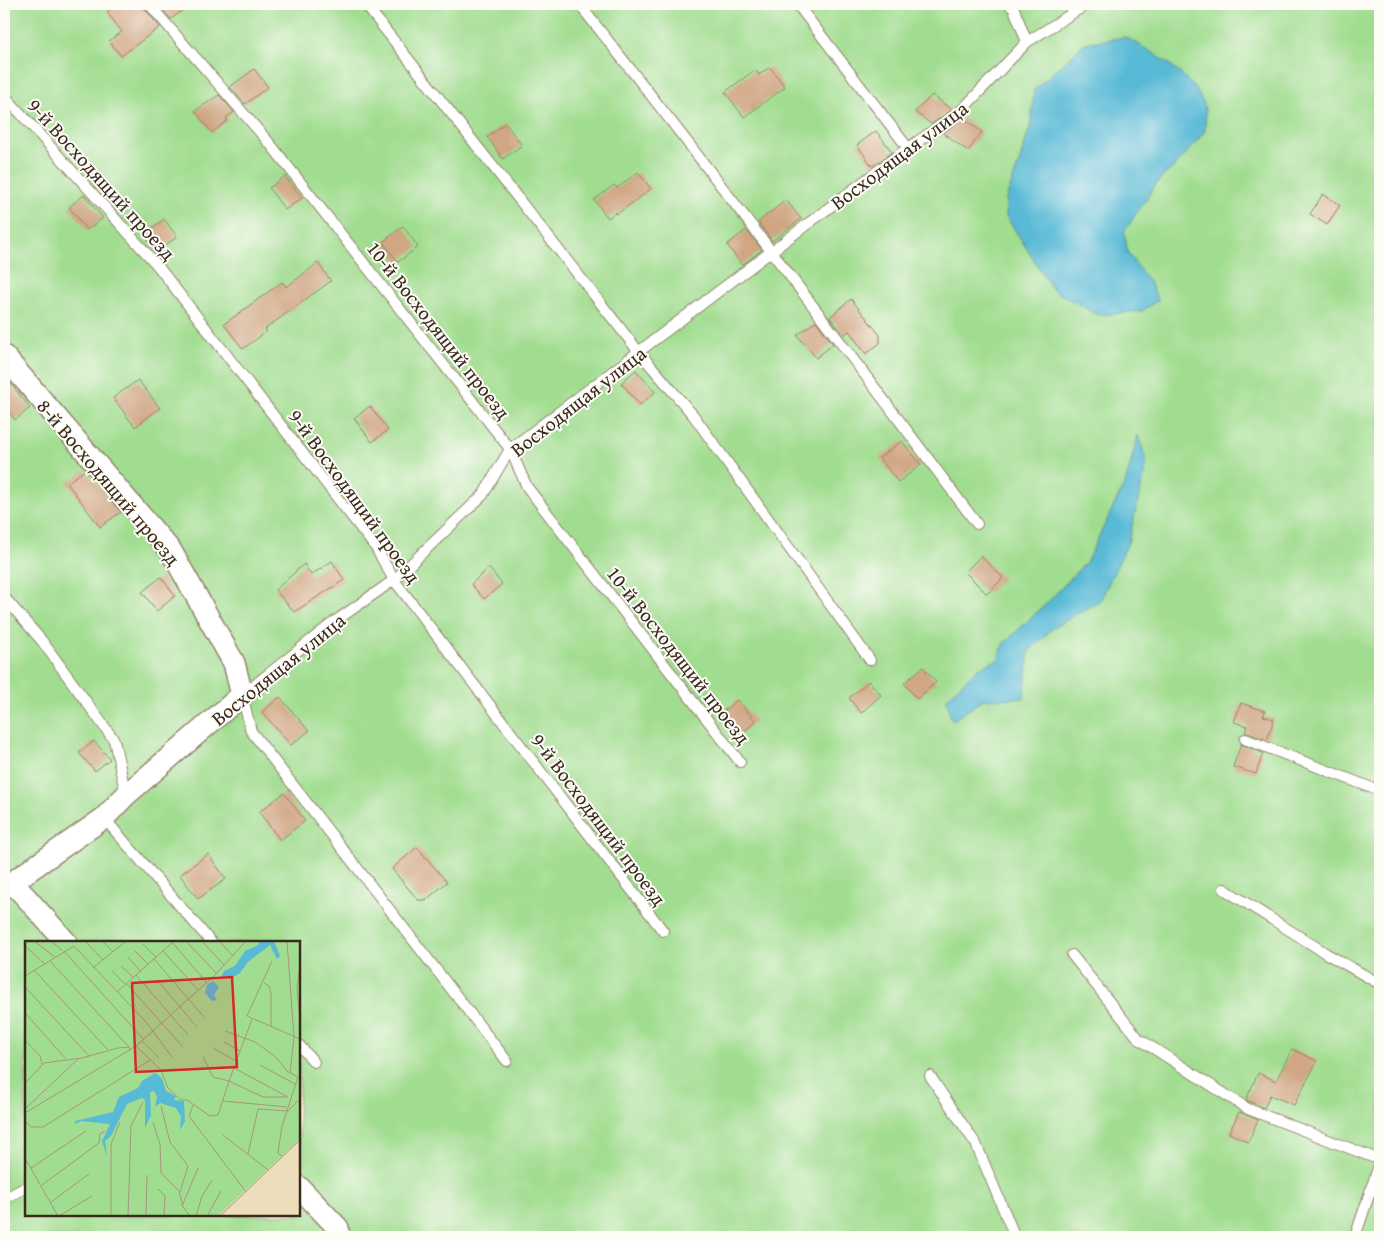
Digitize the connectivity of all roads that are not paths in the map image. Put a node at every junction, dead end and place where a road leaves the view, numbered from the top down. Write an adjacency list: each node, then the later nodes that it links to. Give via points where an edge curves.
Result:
1 (149, 4): 13 (lane, 10-й Восходящий проезд, via 271,145)
2 (366, 4): 11 (lane)
3 (578, 4): 10 (lane)
4 (797, 4): 9 (lane)
5 (1010, 4): 7 (lane)
6 (1087, 4): 7 (lane, Восходящая улица)
7 (1027, 42): 9 (lane, Восходящая улица, via 958,114)
8 (4, 95): 15 (lane, 9-й Восходящий проезд, via 157,265 376,548)
9 (908, 148): 10 (lane, Восходящая улица)
10 (772, 251): 11 (lane, Восходящая улица); 14 (lane)
11 (639, 352): 13 (lane, Восходящая улица); 17 (lane, via 693,415)
12 (4, 356): 18 (street, 8-й Восходящий проезд, via 171,551 234,663)
13 (510, 450): 15 (lane, Восходящая улица, via 483,495); 20 (lane, 10-й Восходящий проезд, via 527,487)
14 (977, 524)
15 (394, 580): 18 (lane, Восходящая улица, via 334,622); 26 (lane, 9-й Восходящий проезд)
16 (4, 597): 22 (lane, via 42,641 114,740)
17 (870, 660)
18 (242, 695): 22 (street, Восходящая улица); 32 (lane, via 251,731)
19 (1245, 739): 21 (lane)
20 (740, 762)
21 (1380, 792)
22 (126, 795): 23 (street, Восходящая улица)
23 (104, 818): 24 (street, Восходящая улица); 28 (lane)
24 (8, 886): 27 (street)
25 (1224, 889): 30 (lane)
26 (663, 931)
27 (65, 941)
28 (209, 941)
29 (1072, 956): 35 (lane, via 1139,1039 1248,1109)
30 (1380, 984)
31 (300, 1046): 33 (lane)
32 (507, 1061)
33 (314, 1062)
34 (930, 1076): 40 (lane, via 976,1144)
35 (1380, 1161): 41 (lane)
36 (25, 1188): 38 (lane)
37 (300, 1188): 39 (street, via 338,1228)
38 (4, 1199)
39 (339, 1237)
40 (1015, 1237)
41 (1355, 1237)

